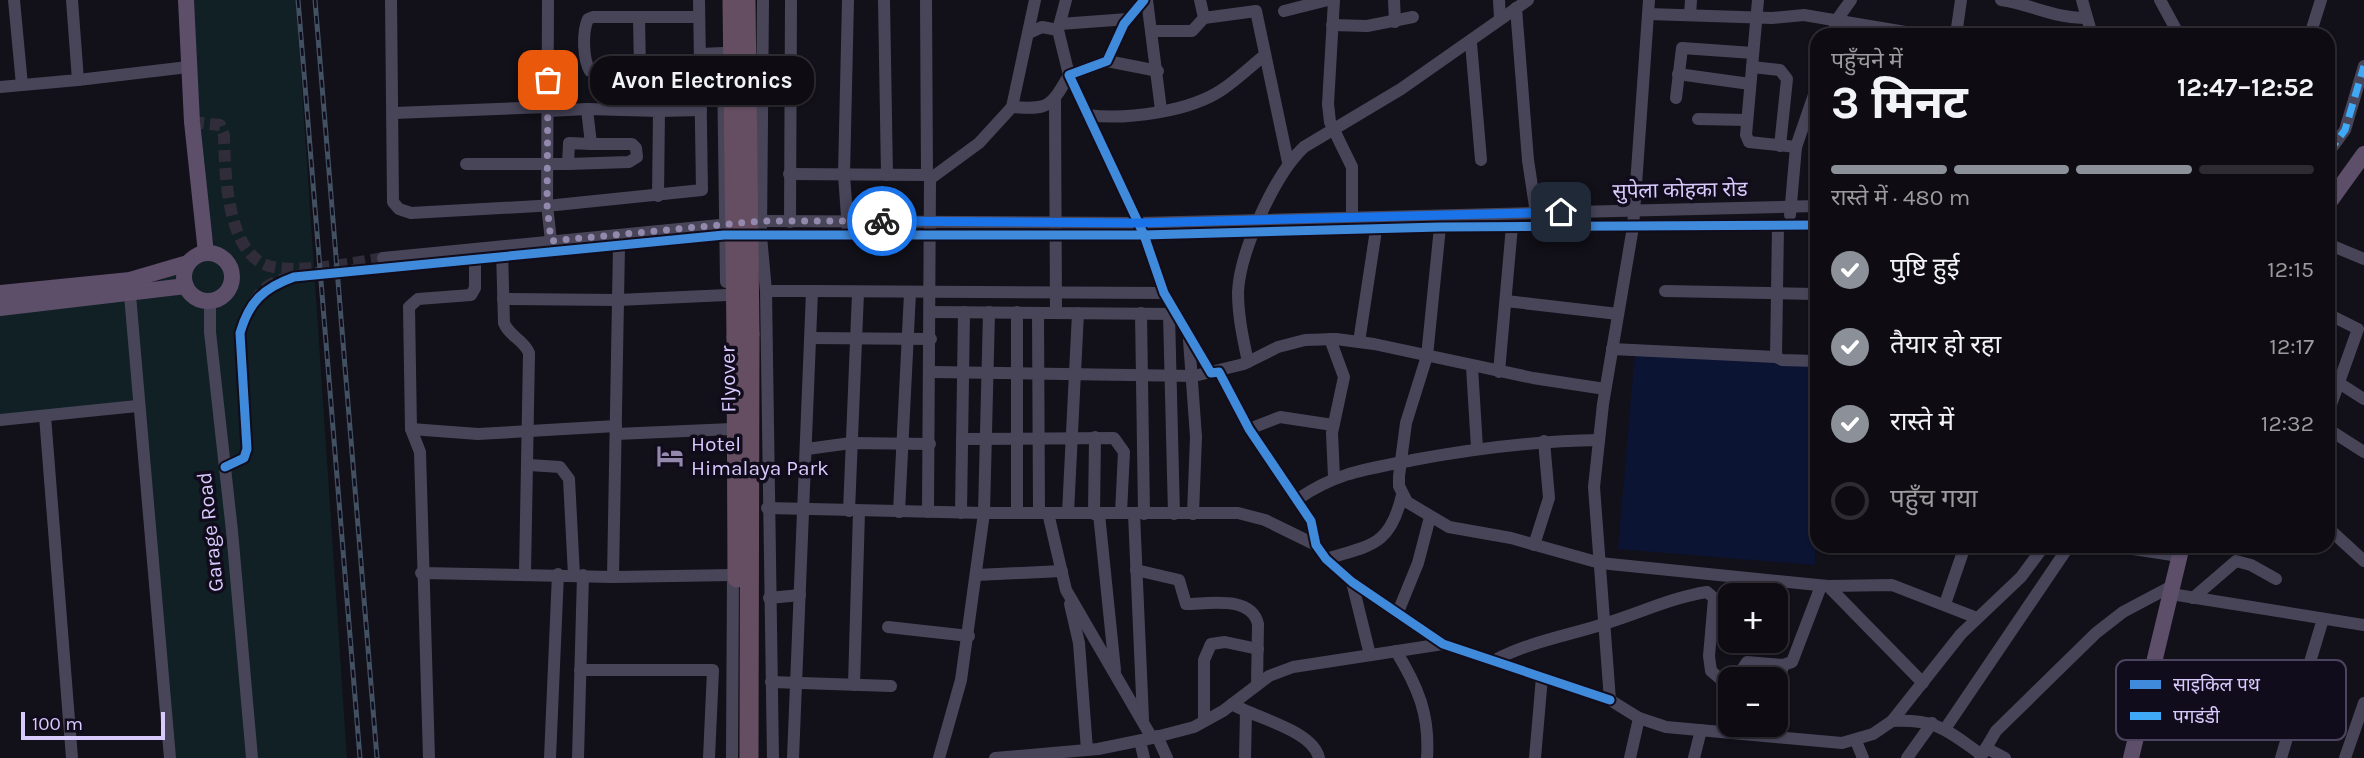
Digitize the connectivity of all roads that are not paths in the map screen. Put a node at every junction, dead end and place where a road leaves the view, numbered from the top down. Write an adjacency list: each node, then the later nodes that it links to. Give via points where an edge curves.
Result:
1 (14, 0): 73 (street)
2 (72, 0): 71 (street)
3 (186, 0): 64 (main road)
4 (391, 0): 84 (street)
5 (548, 0): 79 (street)
6 (699, 0): 37 (street)
7 (723, 0): 58 (street)
8 (732, 0): 324 (highway, Flyover, bridge)
9 (746, 0): 325 (highway, Flyover, bridge, via 752,421)
10 (763, 0): 113 (street)
11 (791, 0): 99 (street)
12 (848, 0): 100 (street)
13 (884, 0): 101 (street)
14 (926, 0): 102 (street)
15 (1035, 0): 56 (street)
16 (1066, 0): 48 (street)
17 (1145, 0): 43 (street); 55 (street)
18 (1200, 0): 41 (street)
19 (1328, 0): 34 (street)
20 (1334, 0): 47 (street)
21 (1395, 0): 46 (street)
22 (1499, 0): 44 (street)
23 (1528, 0): 33 (street)
24 (1649, 0): 35 (street)
25 (1691, 0): 36 (street)
26 (1758, 0): 40 (street)
27 (1851, 0): 45 (street)
28 (1961, 0): 51 (street)
29 (2001, 0): 42 (street, via 2030,4 2063,17)
30 (2082, 0): 42 (street)
31 (2160, 0): 53 (street)
32 (2321, 0): 54 (street)
33 (1516, 9): 44 (street); 109 (street, via 1528,160)
34 (1284, 11)
35 (1648, 14): 36 (street); 108 (street)
36 (1690, 15): 40 (street)
37 (699, 16): 38 (street); 60 (street)
38 (639, 17): 67 (street); 67 (street, via 590,18 585,39 590,71)
39 (1413, 17): 46 (street)
40 (1756, 17): 45 (street, via 1804,15); 59 (street)
41 (1204, 18): 55 (street, via 1192,32); 61 (street, via 1256,11)
42 (2086, 18): 52 (street)
43 (1128, 19): 48 (street); 62 (street)
44 (1500, 19): 57 (street)
45 (1836, 21): 49 (street); 50 (street)
46 (1395, 22): 47 (street)
47 (1332, 25): 88 (street, via 1328,104)
48 (1059, 27): 56 (street, via 1042,27); 70 (street)
49 (1834, 28)
50 (1860, 28)
51 (1957, 28)
52 (2090, 28)
53 (2175, 28)
54 (2312, 28)
55 (1152, 31): 68 (street)
56 (1031, 33): 78 (street)
57 (1466, 46): 88 (street); 94 (street)
58 (723, 53): 60 (street); 124 (street)
59 (1753, 53): 65 (street); 69 (street, via 1684,47)
60 (700, 54): 66 (street)
61 (1265, 55): 82 (street, via 1221,90); 95 (street)
62 (1107, 61): 68 (street); 70 (street)
63 (2364, 66): 90 (street, via 2345,130)
64 (188, 67): 71 (street); 135 (main road)
65 (1752, 67): 72 (street); 91 (street, via 1780,71 1787,79)
66 (700, 68): 67 (street); 81 (street)
67 (640, 71)
68 (1158, 71): 82 (street)
69 (1678, 74): 72 (street); 75 (street)
70 (1069, 75): 76 (street); 85 (street)
71 (78, 80): 73 (street)
72 (1750, 84): 87 (street)
73 (22, 85): 74 (street)
74 (0, 87)
75 (1676, 98)
76 (1055, 100): 78 (street, via 1037,109); 122 (street)
77 (1810, 106): 92 (street)
78 (1013, 107): 102 (street, via 979,143)
79 (547, 109): 80 (street); 84 (street); 96 (street)
80 (587, 110): 83 (street); 89 (street)
81 (701, 110): 83 (street); 104 (street, via 702,190)
82 (1161, 110): 85 (street, via 1116,119)
83 (659, 111): 104 (street)
84 (394, 113): 105 (street, via 393,202 399,209 411,213)
85 (1087, 115): 123 (street)
86 (1698, 119): 87 (street)
87 (1747, 120): 91 (street, via 1749,142)
88 (1333, 128): 95 (street); 111 (street, via 1352,167)
89 (591, 144): 98 (street, via 569,143); 98 (street, via 632,144 637,157 629,162)
90 (2335, 144)
91 (1780, 146): 92 (street)
92 (1796, 147): 107 (street)
93 (2364, 154): 103 (main road)
94 (1481, 160)
95 (1288, 162): 110 (street)
96 (547, 163): 97 (street); 98 (street); 105 (street)
97 (466, 164)
98 (568, 164)
99 (789, 174): 100 (street); 115 (street)
100 (844, 175): 101 (street); 114 (street)
101 (887, 175): 102 (street)
102 (928, 177): 112 (street)
103 (2335, 194)
104 (658, 196): 105 (street)
105 (547, 205): 131 (street)
106 (1810, 206): 107 (street, सुपेला कोहका रोड)
107 (1791, 207): 108 (street, सुपेला कोहका रोड); 118 (street)
108 (1634, 211): 109 (street, सुपेला कोहका रोड); 120 (street)
109 (1537, 212): 111 (street, सुपेला कोहका रोड); 121 (street)
110 (1259, 218): 111 (street, सुपेला कोहका रोड); 123 (street, सुपेला कोहका रोड); 127 (street)
111 (1352, 218)
112 (930, 220): 114 (street); 122 (street); 128 (street)
113 (761, 221): 115 (street); 125 (street); 129 (street)
114 (848, 221): 115 (street); 130 (street)
115 (790, 222)
116 (1810, 225): 118 (street)
117 (1512, 226): 119 (street); 121 (street); 156 (street)
118 (1784, 226): 120 (street); 149 (street)
119 (1440, 227): 126 (street); 179 (street)
120 (1633, 227): 121 (street); 167 (street)
121 (1537, 228)
122 (1055, 229): 123 (street); 128 (street); 147 (street)
123 (1141, 229): 127 (street); 148 (street)
124 (723, 230): 125 (street); 131 (street); 132 (street); 151 (street)
125 (746, 230): 129 (street)
126 (1376, 230): 127 (street); 177 (street)
127 (1255, 233): 182 (street, via 1238,288)
128 (929, 235): 130 (street); 146 (street)
129 (761, 236): 130 (street); 142 (street)
130 (848, 237)
131 (551, 241): 134 (street)
132 (619, 245): 134 (street); 154 (street)
133 (2335, 247): 136 (street)
134 (502, 251): 137 (street); 137 (street, via 383,263); 153 (street)
135 (206, 253): 138 (main road); 155 (main road, via 222,258 232,275 224,294)
136 (2364, 258)
137 (475, 259): 203 (street, via 471,295 418,299 409,307)
138 (188, 263): 139 (main road); 143 (main road, via 130,280)
139 (186, 286): 150 (main road); 155 (main road)
140 (812, 291): 142 (street); 144 (street); 172 (street)
141 (1665, 291): 149 (street)
142 (766, 292): 228 (street)
143 (0, 293)
144 (858, 293): 145 (street); 173 (street)
145 (910, 293): 146 (street); 174 (street)
146 (931, 293): 147 (street); 158 (street)
147 (1057, 293): 148 (street); 163 (street)
148 (1164, 293): 166 (street)
149 (1777, 293): 152 (street); 180 (street)
150 (130, 295): 157 (main road); 199 (street)
151 (727, 295): 154 (street); 204 (street)
152 (1810, 295)
153 (503, 299): 154 (street); 207 (street, via 507,330 529,353)
154 (618, 300): 206 (street)
155 (209, 301): 318 (street, Garage Road)
156 (1506, 301): 167 (street); 188 (street)
157 (0, 308)
158 (931, 312): 159 (street); 175 (street)
159 (964, 312): 160 (street); 185 (street)
160 (989, 312): 161 (street); 186 (street)
161 (1017, 312): 162 (street); 189 (street)
162 (1038, 313): 163 (street); 190 (street)
163 (1056, 313): 164 (street)
164 (1078, 313): 165 (street); 191 (street)
165 (1141, 313): 166 (street); 194 (street)
166 (1173, 314): 170 (street); 193 (street)
167 (1618, 314): 178 (street)
168 (2364, 316): 171 (street)
169 (2335, 319): 171 (street)
170 (1188, 333): 187 (street, via 1211,373); 192 (street)
171 (2359, 337): 195 (street)
172 (811, 338): 173 (street); 221 (street)
173 (856, 338): 174 (street); 217 (street)
174 (907, 339): 175 (street); 218 (street)
175 (931, 339): 184 (street)
176 (1330, 339): 177 (street); 182 (street, via 1278,347); 202 (street, via 1344,377)
177 (1359, 342): 179 (street)
178 (1612, 349): 180 (street); 196 (street)
179 (1427, 356): 183 (street); 223 (street, via 1406,423)
180 (1776, 356): 181 (street)
181 (1810, 361)
182 (1248, 362): 187 (street)
183 (1472, 366): 188 (street); 220 (street)
184 (931, 372): 185 (street); 219 (street)
185 (964, 372): 186 (street); 210 (street)
186 (988, 372): 189 (street); 214 (street)
187 (1219, 372): 192 (street); 205 (street)
188 (1499, 372): 196 (street)
189 (1018, 373): 190 (street); 211 (street)
190 (1040, 373): 191 (street); 212 (street)
191 (1074, 373): 194 (street); 213 (street)
192 (1194, 376): 193 (street); 241 (street)
193 (1172, 377): 194 (street); 240 (street)
194 (1144, 378): 239 (street)
195 (2339, 383): 197 (street); 198 (street)
196 (1605, 389): 215 (street)
197 (2335, 394)
198 (2364, 399)
199 (137, 406): 200 (street); 317 (street)
200 (46, 415): 201 (street); 316 (street)
201 (0, 420)
202 (1333, 425): 205 (street, via 1280,416); 225 (street)
203 (411, 429): 207 (street); 255 (street, via 420,453)
204 (732, 429): 206 (street); 259 (street)
205 (1249, 429): 227 (street)
206 (616, 430): 207 (street); 261 (street)
207 (529, 433): 224 (street)
208 (2335, 433): 222 (street)
209 (1095, 437): 213 (street); 238 (street); 239 (street, via 1114,438 1124,452)
210 (962, 439): 214 (street); 233 (street)
211 (1018, 439): 212 (street); 214 (street); 235 (street)
212 (1040, 439): 213 (street); 236 (street)
213 (1071, 439): 237 (street)
214 (986, 440): 234 (street)
215 (1599, 440): 216 (street); 252 (street, via 1594,487)
216 (1544, 441): 220 (street); 245 (street, via 1549,498)
217 (851, 443): 218 (street); 221 (street); 230 (street)
218 (903, 443): 219 (street); 231 (street)
219 (930, 443): 232 (street)
220 (1477, 448): 223 (street)
221 (807, 449): 229 (street)
222 (2364, 452)
223 (1401, 463): 225 (street); 226 (street)
224 (528, 465): 256 (street); 258 (street, via 560,467 569,479)
225 (1335, 477): 227 (street)
226 (1402, 495): 242 (street); 250 (street, via 1394,520 1371,547)
227 (1297, 499): 244 (street, via 1311,521)
228 (767, 508): 229 (street); 268 (street)
229 (804, 511): 230 (street); 267 (street)
230 (854, 511): 231 (street); 294 (street)
231 (899, 512): 232 (street)
232 (928, 512): 233 (street)
233 (961, 513): 234 (street)
234 (984, 513): 235 (street); 260 (street)
235 (1017, 513): 236 (street)
236 (1044, 513): 237 (street); 254 (street)
237 (1068, 513): 238 (street)
238 (1097, 514): 239 (street); 288 (street)
239 (1133, 514): 240 (street); 253 (street)
240 (1174, 514): 241 (street)
241 (1193, 514): 244 (street, via 1237,513 1265,520)
242 (1430, 517): 245 (street, via 1448,527); 271 (street, via 1418,564)
243 (2335, 534): 251 (street)
244 (1316, 545): 250 (street)
245 (1534, 545): 252 (street)
246 (1963, 553): 270 (street)
247 (2039, 553): 272 (street)
248 (2063, 553): 306 (street)
249 (2180, 553): 266 (main road)
250 (1326, 559): 263 (street)
251 (2364, 561)
252 (1600, 563): 264 (street); 274 (street)
253 (1136, 570): 279 (street, via 1179,580 1186,604 1232,603 1251,612 1258,624); 304 (street)
254 (1062, 571): 260 (street); 265 (street)
255 (421, 573): 256 (street); 319 (street)
256 (525, 573): 257 (street)
257 (558, 574): 258 (street); 320 (street)
258 (578, 575): 261 (street); 287 (street)
259 (733, 575): 261 (street); 323 (street)
260 (976, 575): 277 (street)
261 (612, 576)
262 (2276, 579): 269 (street, via 2236,561)
263 (1352, 582): 271 (street); 281 (street)
264 (1825, 586): 270 (street, via 1892,585); 285 (street, via 1792,662); 292 (street)
265 (1066, 590): 288 (street); 314 (street)
266 (2171, 590): 269 (street); 282 (main road); 315 (street, via 2123,612 2096,633 1996,731)
267 (800, 595): 268 (street); 293 (street)
268 (769, 598): 291 (street)
269 (2193, 598): 273 (street)
270 (1945, 604): 272 (street)
271 (1398, 612): 278 (street)
272 (1978, 618): 292 (street)
273 (2323, 619): 275 (street); 283 (street)
274 (1604, 624): 284 (street, via 1529,643); 290 (street, via 1683,596 1711,592 1710,666); 297 (street)
275 (2364, 625)
276 (888, 627): 277 (street)
277 (969, 636): 328 (street)
278 (1443, 644): 280 (street); 284 (street)
279 (1258, 649): 295 (street); 302 (street, via 1211,644 1204,660)
280 (1396, 651): 281 (street); 334 (street, via 1417,685 1425,710)
281 (1370, 655): 295 (street, via 1293,667)
282 (2154, 660)
283 (2311, 660)
284 (1493, 661): 289 (street)
285 (1783, 666): 286 (street, via 1747,662)
286 (1744, 667)
287 (580, 670): 321 (street); 322 (street, via 713,670)
288 (1115, 673): 304 (street)
289 (1542, 677): 297 (street); 335 (street)
290 (1718, 679)
291 (771, 682): 293 (street); 326 (street)
292 (1923, 683): 303 (street)
293 (796, 685): 294 (street); 327 (street)
294 (855, 685): 296 (street)
295 (1257, 685): 299 (street)
296 (891, 686)
297 (1609, 700): 301 (street)
298 (2364, 703): 343 (street)
299 (1232, 704): 300 (street); 302 (street)
300 (1246, 712): 332 (street); 333 (street, via 1301,736 1314,746)
301 (1639, 718): 307 (street, via 1666,727); 336 (street)
302 (1204, 721): 310 (street)
303 (1892, 721): 305 (street); 313 (street)
304 (1143, 723): 310 (street)
305 (1932, 723): 306 (street); 339 (street)
306 (1945, 729): 315 (street)
307 (1701, 730): 308 (street); 337 (street)
308 (1718, 730)
309 (1788, 734): 313 (street, via 1842,743)
310 (1150, 738): 314 (street); 330 (street); 331 (street)
311 (2135, 740): 341 (main road)
312 (2286, 740): 342 (street)
313 (1856, 741): 338 (street)
314 (1095, 752): 329 (street)
315 (1983, 754): 340 (street)
316 (72, 758)
317 (170, 758)
318 (253, 758)
319 (429, 758)
320 (550, 758)
321 (578, 758)
322 (709, 758)
323 (732, 758)
324 (738, 758)
325 (749, 758)
326 (773, 758)
327 (793, 758)
328 (939, 758)
329 (995, 758)
330 (1144, 758)
331 (1167, 758)
332 (1245, 758)
333 (1319, 758)
334 (1427, 758)
335 (1535, 758)
336 (1630, 758)
337 (1694, 758)
338 (1863, 758)
339 (1907, 758)
340 (2005, 758)
341 (2131, 758)
342 (2281, 758)
343 (2345, 758)

